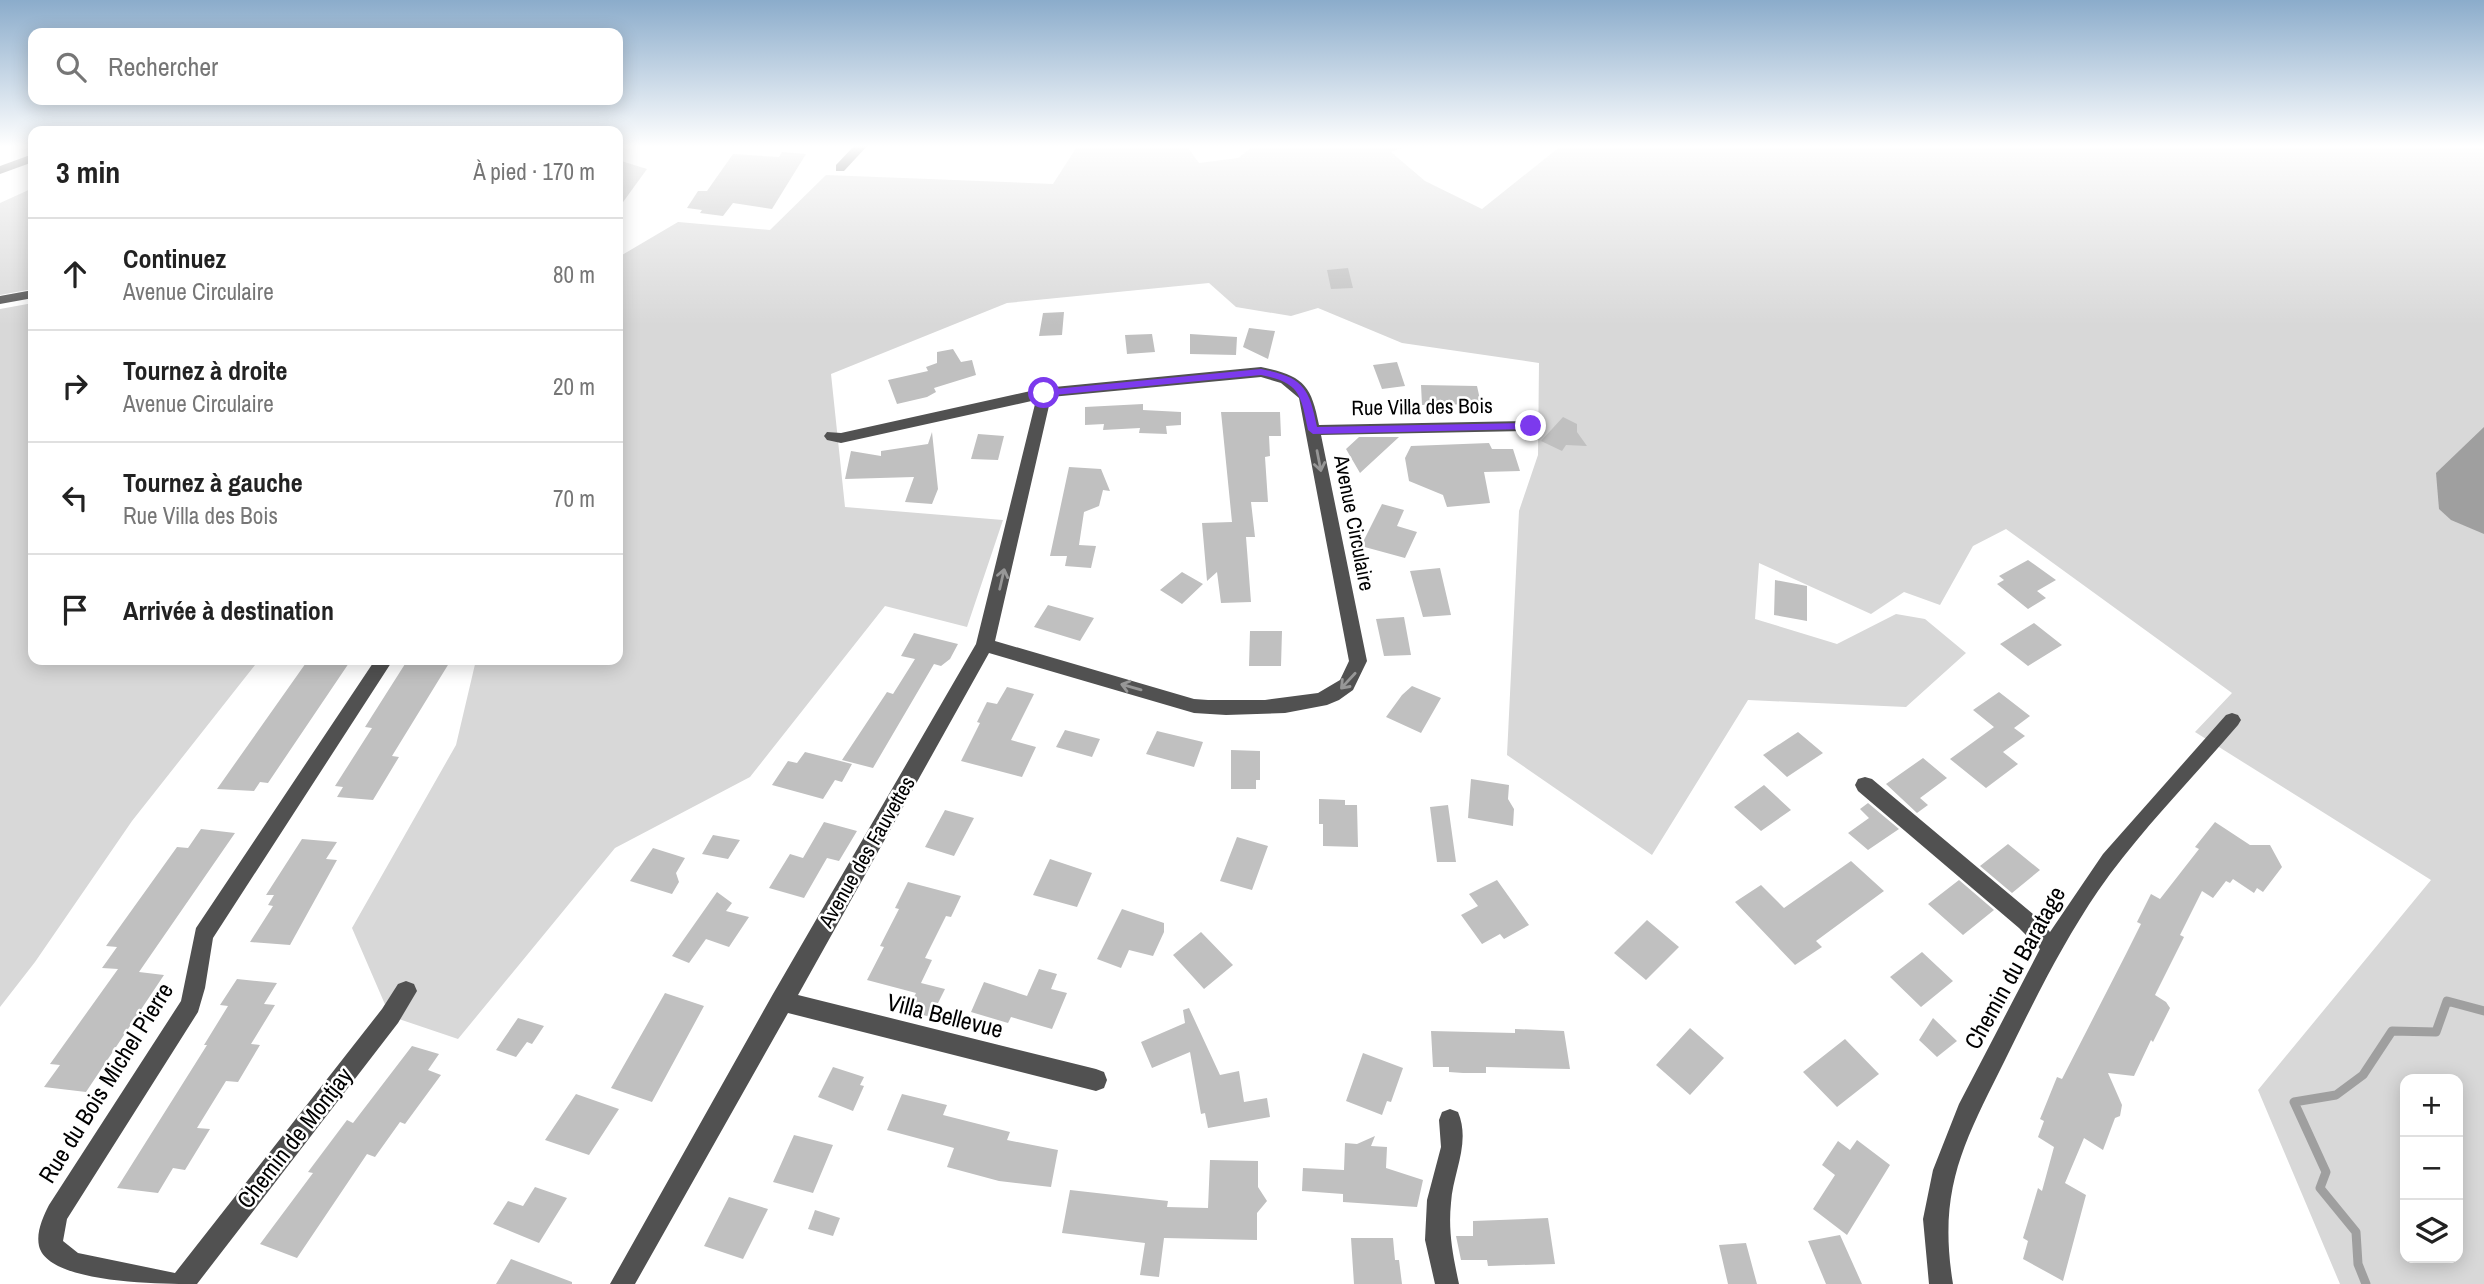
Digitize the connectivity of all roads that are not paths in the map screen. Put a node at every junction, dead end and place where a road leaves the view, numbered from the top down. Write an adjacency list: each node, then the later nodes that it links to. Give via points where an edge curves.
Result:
1 (28, 295): 2 (street)
2 (0, 300)
3 (1044, 393): 5 (street, Avenue Circulaire, via 1261,372 1297,384 1306,397); 6 (street, Avenue Circulaire, via 841,438); 7 (street, Avenue des Fauvettes, one-way to 3)
4 (1531, 426): 5 (street, Rue Villa des Bois)
5 (1313, 430): 7 (street, Avenue Circulaire, one-way to 7, via 1358,662 1355,675 1335,694 1315,702 1224,709 1194,706)
6 (832, 436)
7 (985, 645): 13 (street, Avenue des Fauvettes)
8 (381, 665): 16 (street, Rue du Bois Michel Pierre, via 209,925 198,953 197,985 190,1005 57,1213 51,1230 51,1246 62,1258)
9 (2232, 720): 11 (street, Chemin du Baratage, via 2110,861)
10 (1865, 785): 11 (street)
11 (2052, 948): 20 (street, Chemin du Baratage, via 1984,1078 1944,1169 1936,1211)
12 (406, 991): 17 (street, Chemin de Montjay)
13 (781, 1001): 14 (street, Villa Bellevue); 18 (street, Avenue des Fauvettes)
14 (1096, 1080)
15 (1450, 1120): 19 (street, via 1452,1147 1439,1200 1437,1240)
16 (173, 1284)
17 (182, 1284)
18 (622, 1284)
19 (1447, 1284)
20 (1941, 1284)

